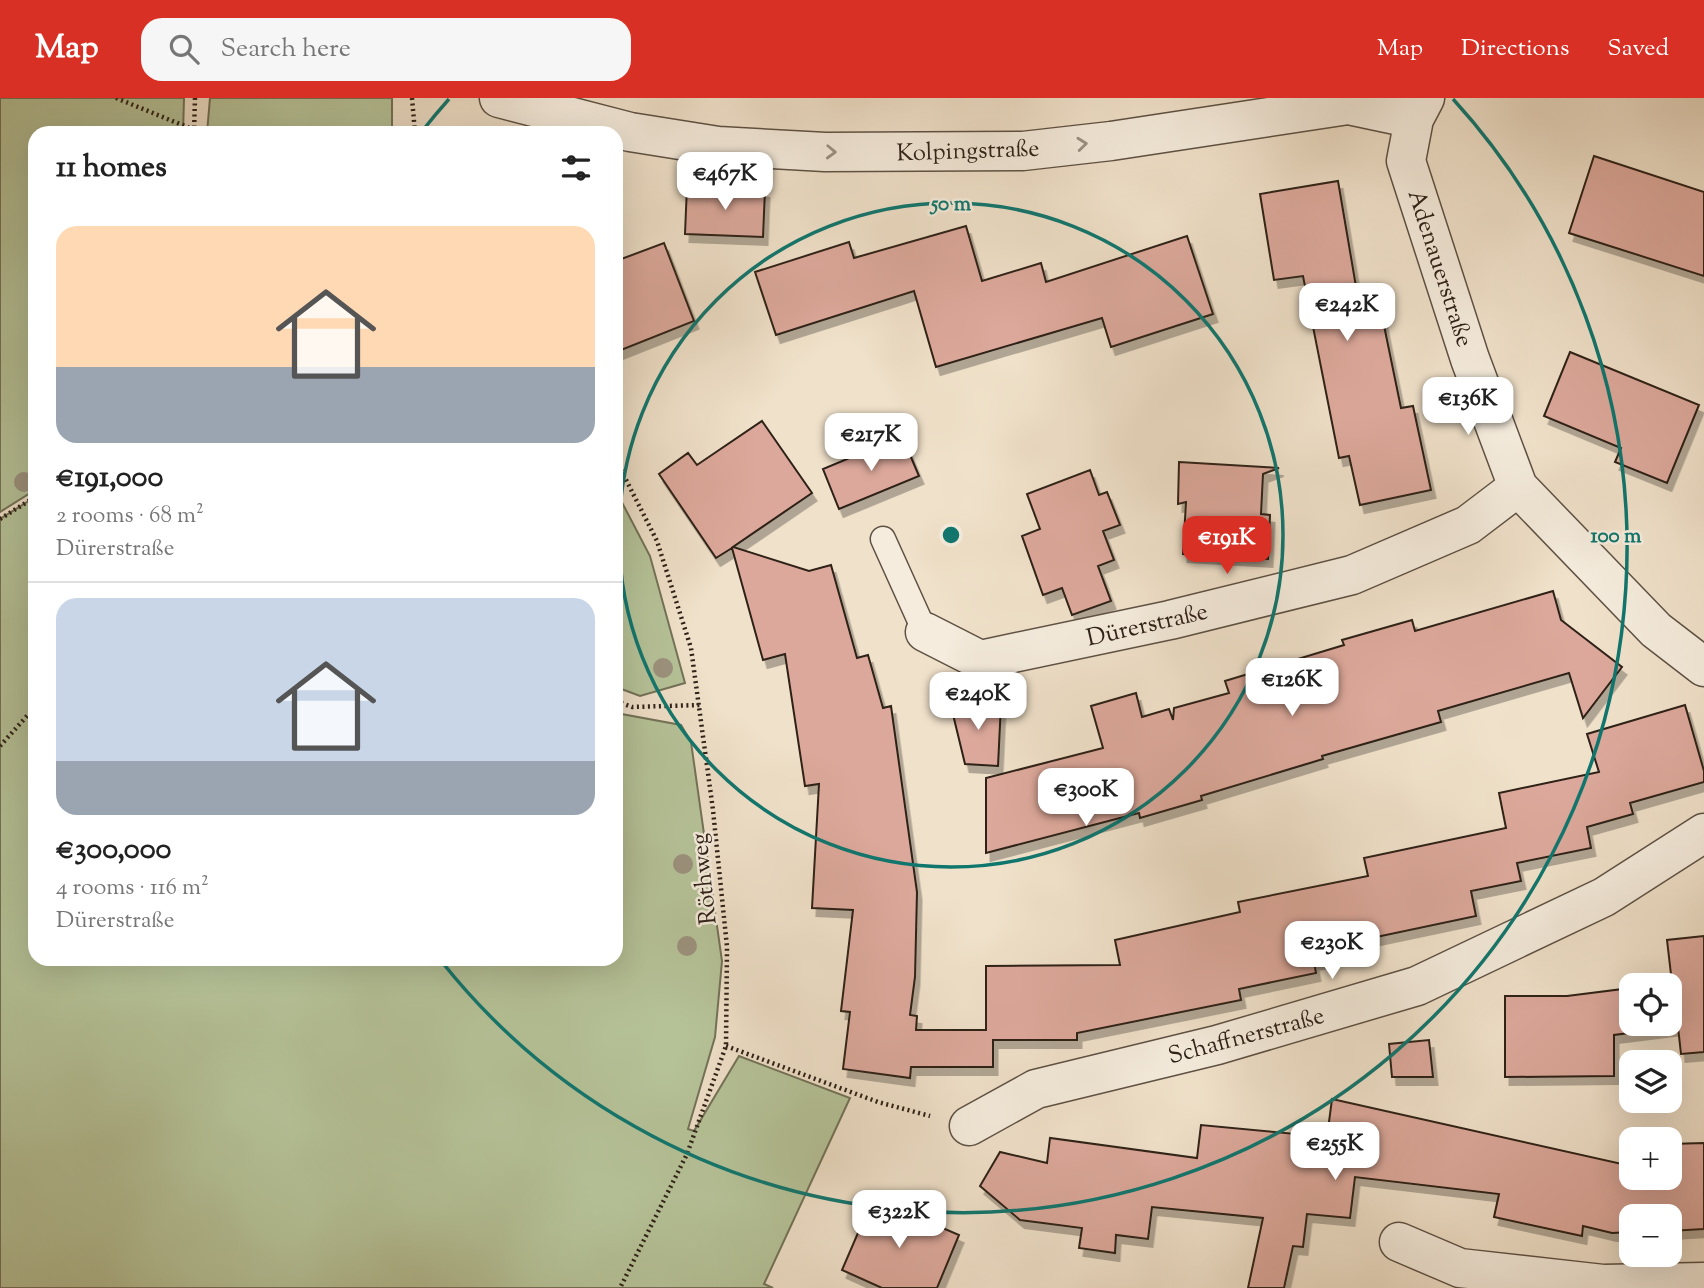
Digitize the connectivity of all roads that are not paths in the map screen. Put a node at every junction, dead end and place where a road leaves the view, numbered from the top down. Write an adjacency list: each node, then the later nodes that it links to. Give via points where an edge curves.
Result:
1 (499, 98): 4 (street, Kolpingstraße, one-way to 4)
2 (1419, 108): 3 (street, Kolpingstraße, via 1348,105); 6 (street, Adenauerstraße, via 1406,161 1470,359)
3 (1181, 113): 5 (street, Kolpingstraße, one-way to 3, via 718,146 825,152 1023,151 1111,141)
4 (607, 126)
5 (623, 130)
6 (1518, 487): 8 (street, Dürerstraße, via 1468,525 1352,575 1184,617 980,660); 9 (street, Adenauerstraße, via 1656,630)
7 (883, 539): 8 (lane)
8 (925, 632)
9 (1704, 667)
10 (1704, 833): 11 (street, Schaffnerstraße, via 1604,897 1417,986 1217,1045 1036,1089)
11 (969, 1126)
12 (1399, 1242): 13 (street, via 1460,1268 1603,1284)
13 (1704, 1282)

